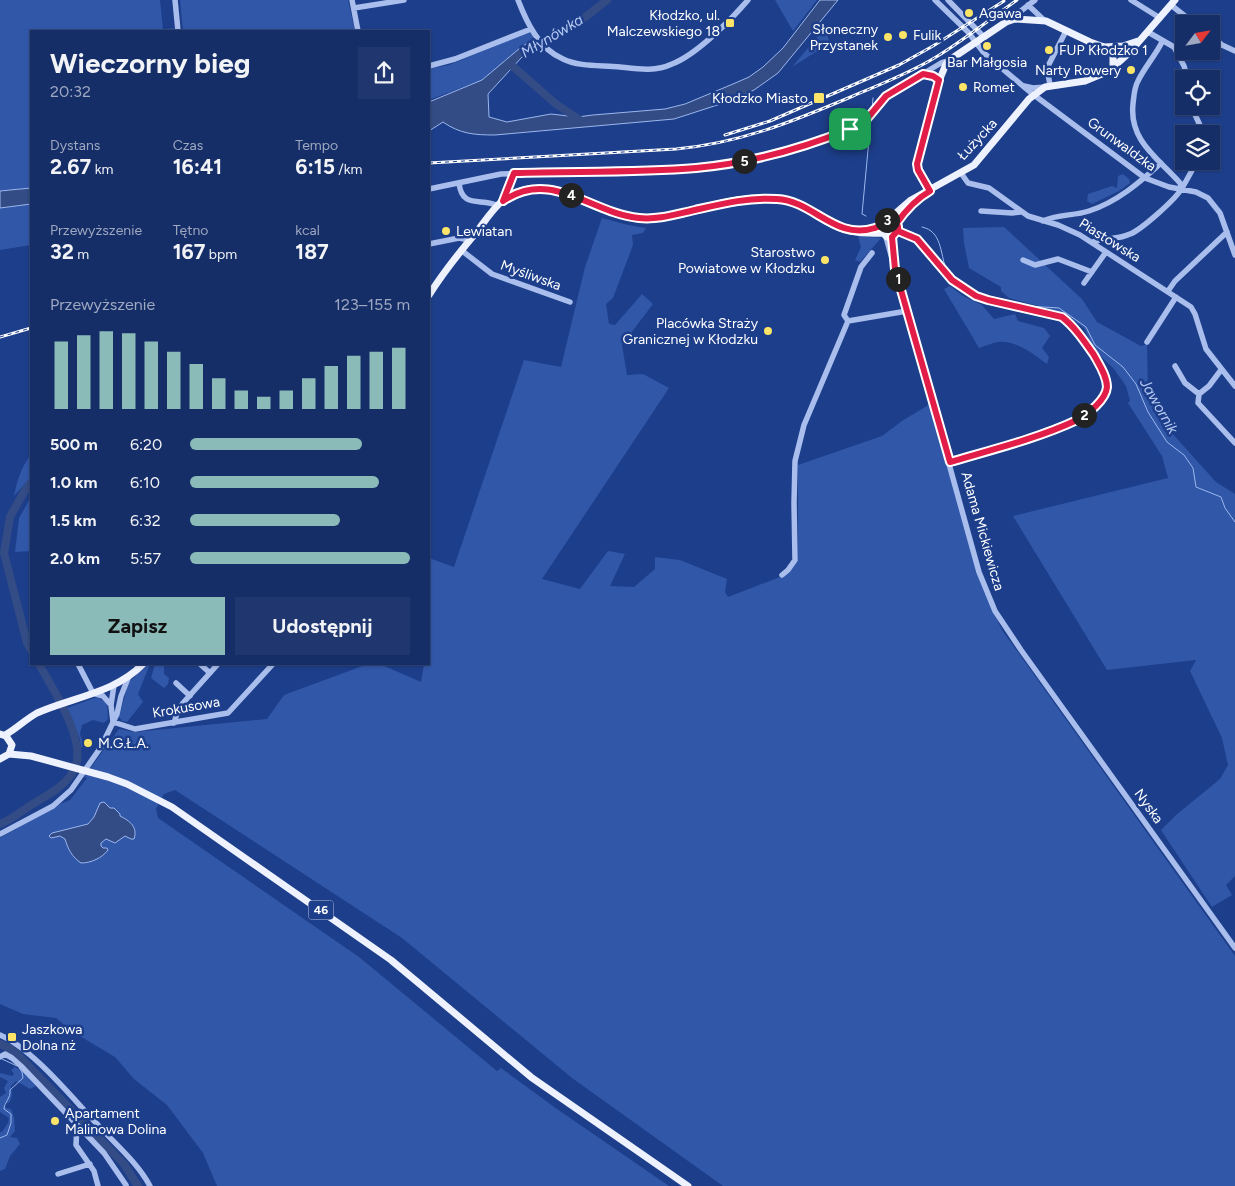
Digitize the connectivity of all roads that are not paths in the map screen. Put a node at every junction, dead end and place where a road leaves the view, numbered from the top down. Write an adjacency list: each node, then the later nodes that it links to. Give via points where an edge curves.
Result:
1 (174, 0): 18 (street)
2 (352, 0): 12 (street)
3 (404, 0): 12 (street)
4 (518, 0): 17 (street)
5 (748, 0): 17 (street, via 678,62 650,70 572,62 555,55)
6 (935, 0): 11 (street, Grunwaldzka)
7 (948, 0): 11 (street); 22 (street)
8 (1035, 0): 10 (street)
9 (1131, 0): 13 (street)
10 (1028, 5): 15 (street); 16 (street)
11 (943, 6): 24 (street, Grunwaldzka)
12 (354, 8): 19 (street)
13 (1168, 8): 14 (street); 21 (main road)
14 (1180, 15)
15 (1015, 19): 16 (main road); 22 (main road)
16 (1045, 20): 20 (main road)
17 (531, 29): 30 (street)
18 (178, 30)
19 (358, 30)
20 (1066, 31): 27 (main road); 36 (street, via 1047,68)
21 (1148, 32): 23 (main road); 25 (street)
22 (983, 36): 24 (main road)
23 (1140, 41): 27 (main road); 31 (main road)
24 (975, 42): 29 (main road); 35 (street, Grunwaldzka)
25 (1162, 42): 32 (street, via 1175,50); 38 (street, via 1138,81 1132,115 1135,130)
26 (1220, 43): 28 (street)
27 (1104, 47): 31 (main road, via 1113,55)
28 (1235, 51)
29 (948, 61): 33 (street); 34 (main road)
30 (430, 66)
31 (1113, 68): 36 (main road, via 1089,80)
32 (1185, 70)
33 (923, 74): 34 (street); 40 (street, via 886,96 861,124 790,150 712,166)
34 (939, 80): 46 (main road, via 917,164)
35 (1024, 86): 36 (street); 37 (street, Grunwaldzka)
36 (1047, 86): 37 (main road, Łużycka)
37 (1034, 94): 41 (main road, Łużycka, via 981,158); 42 (street, Grunwaldzka)
38 (1161, 163): 42 (street); 45 (street)
39 (1192, 170): 45 (street)
40 (514, 173): 43 (street); 47 (street)
41 (961, 173): 46 (main road, Łużycka); 49 (street, Piastowska, via 968,183 989,188)
42 (1145, 178): 45 (street, Grunwaldzka); 50 (street, via 1123,196 1088,211)
43 (459, 183): 44 (street); 47 (street, via 461,194 469,200)
44 (430, 189)
45 (1182, 189): 52 (street, Grunwaldzka, via 1211,201); 54 (street, via 1136,232)
46 (927, 193): 51 (main road, Łużycka, via 908,208); 51 (main road, Łużycka, via 909,202 889,220)
47 (501, 203): 51 (main road, via 521,191 540,188 563,192 617,213 653,219 732,202 777,199 794,202 829,223 849,230); 53 (main road)
48 (981, 211): 49 (street)
49 (1021, 212): 50 (street, Piastowska)
50 (1043, 221): 54 (street, Piastowska)
51 (889, 231): 67 (street, Adama Mickiewicza, via 893,263); 75 (street, via 917,239 952,280 976,296 1062,317 1086,343 1103,372 1107,388 1104,395 1078,419)
52 (1227, 232): 59 (street, Grunwaldzka); 63 (street)
53 (469, 240): 55 (street, via 463,238); 56 (main road)
54 (1092, 242): 57 (street, Piastowska)
55 (430, 244)
56 (461, 250): 64 (main road); 66 (street, Myśliwska, via 492,274)
57 (1106, 252): 61 (street); 63 (street, Piastowska)
58 (872, 254): 68 (street, via 860,267 844,315)
59 (1235, 255)
60 (1023, 260): 61 (street, via 1035,265 1058,260)
61 (1092, 272): 62 (street)
62 (1084, 283)
63 (1168, 291): 65 (street, Piastowska)
64 (430, 292)
65 (1176, 297): 69 (street); 71 (street, Piastowska, via 1194,310 1204,346)
66 (570, 302)
67 (907, 311): 68 (street); 75 (street, Adama Mickiewicza)
68 (848, 321): 76 (street, via 804,425 795,461 795,560)
69 (1147, 342)
70 (1175, 366): 73 (street, via 1185,383)
71 (1221, 370): 72 (street, Piastowska); 73 (street)
72 (1235, 386)
73 (1199, 394): 74 (street, via 1198,403)
74 (1235, 443)
75 (950, 462): 84 (street, Adama Mickiewicza, via 988,597)
76 (782, 576)
77 (79, 665): 87 (street)
78 (142, 665): 83 (main road)
79 (201, 665): 82 (street)
80 (217, 665): 82 (street)
81 (272, 665): 92 (street, Krokusowa, via 228,713)
82 (210, 673): 89 (street)
83 (129, 676): 86 (main road); 88 (street)
84 (1042, 679): 98 (street, Nyska)
85 (176, 683): 89 (street)
86 (114, 685): 87 (main road); 88 (street); 90 (street)
87 (93, 693): 90 (street, via 104,696); 93 (main road, via 35,714)
88 (121, 696): 91 (street)
89 (190, 696): 92 (street, via 178,710)
90 (111, 705): 91 (street)
91 (114, 722): 92 (street, Krokusowa, via 136,729); 97 (street, via 98,752 65,796 53,806)
92 (174, 722)
93 (7, 739): 94 (main road); 95 (main road, 46)
94 (9, 754): 95 (main road, 46); 96 (main road)
95 (31, 756): 107 (main road, 46, via 127,784 172,807 391,960 531,1076)
96 (0, 759)
97 (0, 834)
98 (1235, 948)
99 (0, 1035): 106 (street, via 14,1042 49,1074 131,1159)
100 (0, 1056): 101 (street, via 5,1054 17,1062)
101 (77, 1125): 102 (street, via 76,1144); 104 (street, via 104,1153)
102 (90, 1164): 103 (street); 105 (street)
103 (58, 1174)
104 (126, 1185)
105 (98, 1186)
106 (150, 1186)
107 (688, 1186)

